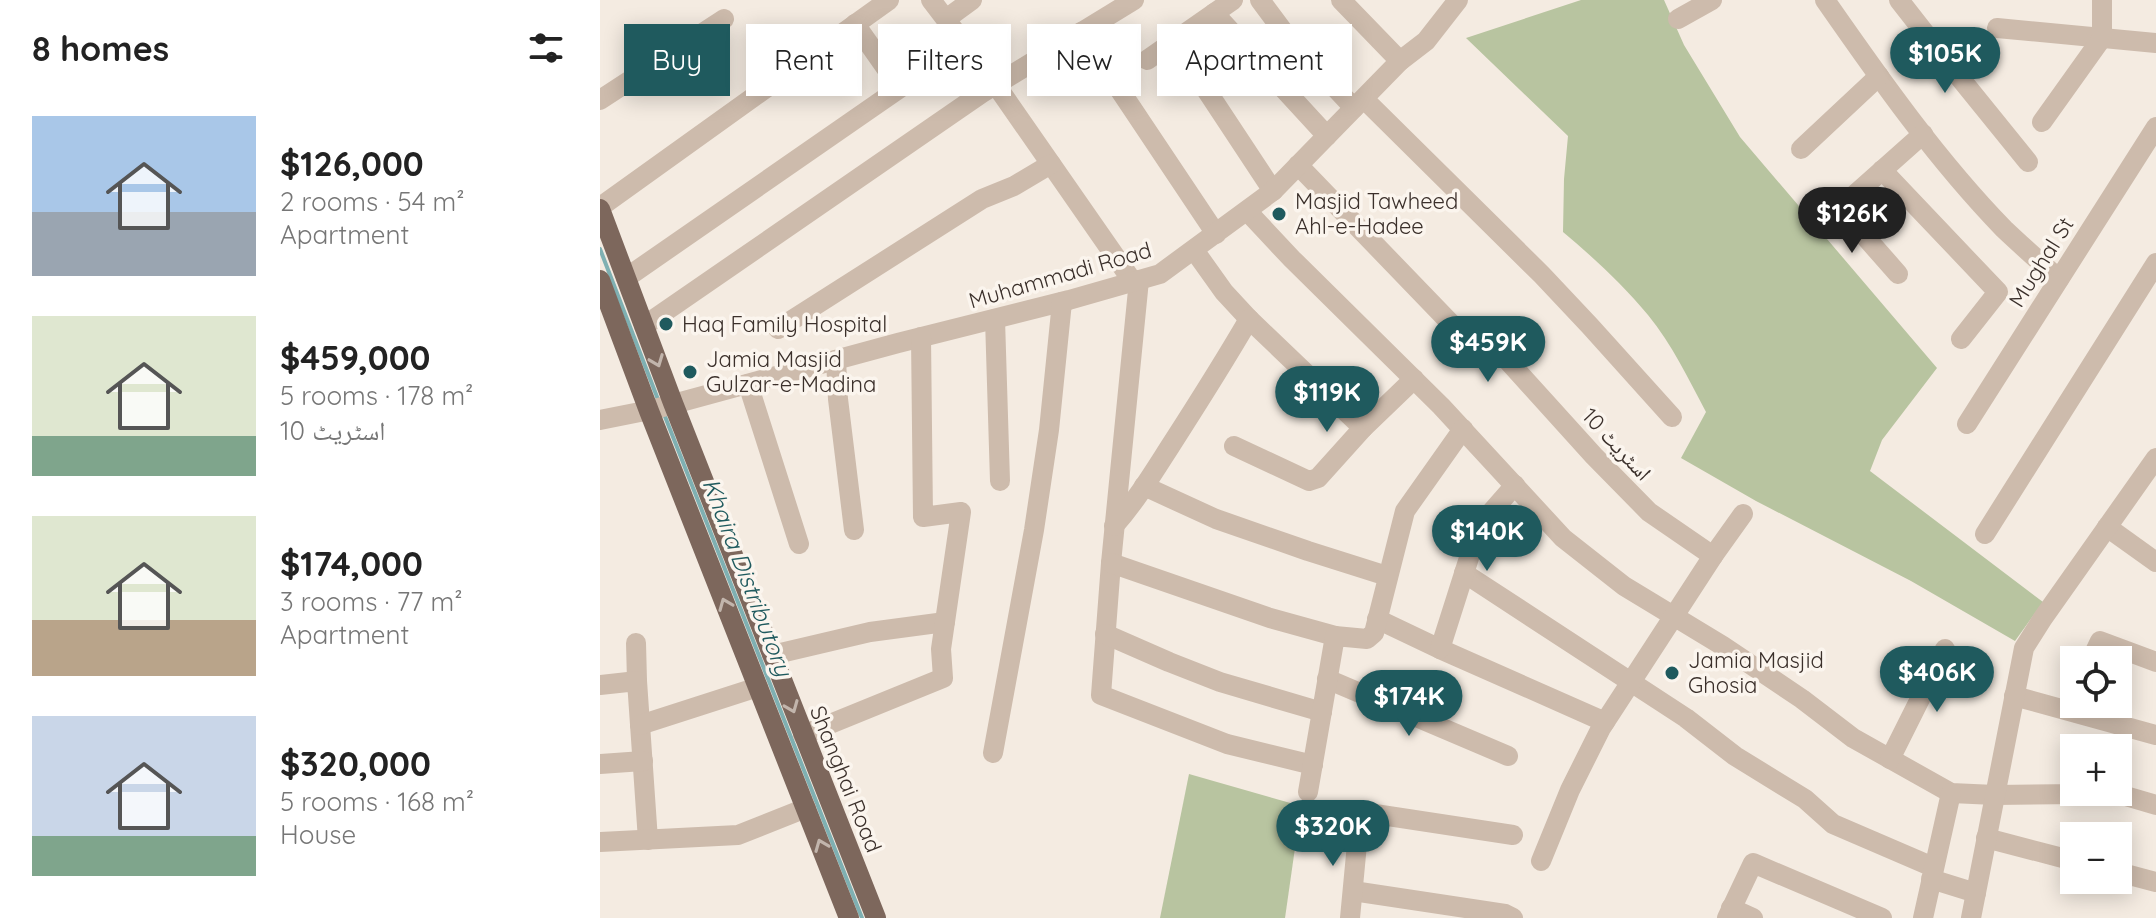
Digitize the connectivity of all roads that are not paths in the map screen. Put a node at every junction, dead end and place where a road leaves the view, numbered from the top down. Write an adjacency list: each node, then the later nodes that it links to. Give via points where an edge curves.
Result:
1 (889, 0): 17 (street)
2 (931, 0): 15 (street)
3 (972, 0): 15 (street)
4 (1134, 0): 19 (street)
5 (1233, 0): 13 (street)
6 (1260, 0): 35 (street, via 1286,35)
7 (1341, 0): 27 (street)
8 (1458, 0): 27 (street, Muhammadi Road, via 1426,41)
9 (1712, 0): 16 (street)
10 (1825, 0): 28 (street)
11 (1899, 0): 41 (street)
12 (2102, 0): 23 (street)
13 (1214, 13): 20 (street); 39 (street)
14 (724, 19): 34 (street)
15 (946, 19): 18 (street)
16 (1678, 19)
17 (855, 24)
18 (950, 24)
19 (1094, 24)
20 (1198, 24)
21 (1997, 28): 23 (street)
22 (862, 34): 52 (street, via 900,88)
23 (2102, 38): 24 (street); 36 (street)
24 (2156, 43)
25 (1157, 53): 26 (street)
26 (1147, 60)
27 (1400, 61): 35 (street, Muhammadi Road)
28 (1879, 76): 38 (street); 40 (street)
29 (755, 96): 46 (street)
30 (980, 96): 59 (street)
31 (1004, 96): 42 (street)
32 (1124, 96): 48 (street)
33 (1210, 96): 45 (street)
34 (600, 100)
35 (1359, 103): 39 (street, Muhammadi Road); 67 (street, via 1542,275)
36 (2042, 122)
37 (2156, 127): 53 (street, Mughal St)
38 (1923, 134): 44 (street); 53 (street, via 2004,229)
39 (1327, 136): 43 (street, Muhammadi Road)
40 (1801, 149)
41 (2028, 162)
42 (1051, 164): 55 (street); 60 (street, via 982,199)
43 (1298, 165): 45 (street, Muhammadi Road); 83 (street, اسٹریٹ 10, via 1488,362 1500,352 1649,512)
44 (1882, 170): 51 (street, via 1836,211); 62 (street, via 1998,292)
45 (1273, 191): 47 (street, Muhammadi Road)
46 (600, 208): 52 (main road, Shanghai Road)
47 (1247, 211): 48 (street, Muhammadi Road); 64 (street)
48 (1216, 234): 49 (street, Muhammadi Road)
49 (1194, 250): 55 (street, Muhammadi Road, via 1160,274); 58 (street)
50 (2156, 263): 81 (street)
51 (1898, 274)
52 (626, 278): 59 (main road, Shanghai Road)
53 (2059, 279): 69 (street, Mughal St)
54 (600, 280): 66 (main road, Shanghai Road)
55 (1136, 281): 56 (street, Muhammadi Road); 78 (street)
56 (1062, 302): 57 (street, Muhammadi Road); 112 (street, via 1034,530)
57 (995, 319): 61 (street, Muhammadi Road); 74 (street)
58 (1249, 319): 70 (street); 76 (street)
59 (644, 326): 66 (main road, Shanghai Road, one-way to 66)
60 (778, 329)
61 (921, 337): 63 (street, Muhammadi Road); 90 (street, via 923,517 961,512)
62 (1961, 339)
63 (836, 360): 65 (street, Muhammadi Road); 80 (street)
64 (1414, 379): 70 (street); 71 (street)
65 (748, 384): 66 (street, Muhammadi Road); 82 (street)
66 (661, 407): 68 (street, Muhammadi Road); 97 (main road, Shanghai Road); 103 (main road, Shanghai Road, one-way to 66)
67 (1672, 417)
68 (600, 420)
69 (1967, 424)
70 (1363, 428): 72 (street, via 1318,478 1309,481)
71 (1463, 429): 75 (street); 87 (street, via 1405,511)
72 (1234, 446)
73 (2156, 458): 79 (street)
74 (1000, 481)
75 (1515, 485): 86 (street, via 1487,517); 88 (street, via 1563,538)
76 (1144, 486): 78 (street); 87 (street, via 1216,519)
77 (1743, 514): 83 (street)
78 (1114, 526): 85 (street)
79 (2107, 527): 84 (street); 104 (street, via 2024,648)
80 (854, 530)
81 (1985, 534)
82 (799, 544)
83 (1713, 556): 88 (street)
84 (2156, 562)
85 (1111, 563): 91 (street); 92 (street)
86 (1464, 573): 94 (street); 101 (street)
87 (1387, 576): 89 (street)
88 (1673, 617): 101 (street); 114 (street)
89 (1377, 619): 92 (street, via 1367,639); 94 (street)
90 (945, 622): 97 (street, via 870,632); 110 (street, via 943,678)
91 (1105, 634): 106 (street, via 1220,682); 117 (street, via 1101,695 1227,744)
92 (1335, 636): 99 (street)
93 (636, 643): 100 (street)
94 (1440, 649): 108 (street)
95 (1945, 649): 114 (street)
96 (2132, 653): 98 (street)
97 (772, 655): 110 (main road, Shanghai Road, one-way to 110)
98 (2156, 662)
99 (1327, 679): 106 (street); 113 (street)
100 (637, 681): 102 (street); 109 (street)
101 (1631, 683): 108 (street); 131 (street, via 1805,799 1833,824)
102 (600, 685)
103 (758, 687): 109 (street); 124 (main road, Shanghai Road)
104 (2014, 696): 105 (street); 121 (street)
105 (2060, 702)
106 (1322, 712): 117 (street)
107 (2111, 718): 111 (street)
108 (1605, 722): 130 (street)
109 (640, 725): 115 (street)
110 (803, 735): 138 (main road, Shanghai Road)
111 (2156, 735)
112 (993, 753)
113 (1508, 756)
114 (1890, 759): 119 (street)
115 (643, 761): 116 (street); 127 (street)
116 (600, 764)
117 (1313, 765): 118 (street)
118 (1308, 792)
119 (1951, 793): 121 (street); 131 (street)
120 (2060, 794): 121 (street)
121 (1995, 795): 126 (street)
122 (2132, 798): 123 (street)
123 (2156, 805)
124 (806, 808): 127 (street, via 738,835); 137 (main road, Shanghai Road, one-way to 124)
125 (1513, 835): 134 (street, via 1364,815)
126 (1986, 838): 129 (street); 135 (street)
127 (648, 840): 128 (street)
128 (600, 842)
129 (2060, 857)
130 (1541, 861)
131 (1932, 873): 135 (street); 143 (street)
132 (2132, 876): 133 (street)
133 (2156, 882)
134 (1353, 891): 139 (street); 140 (street)
135 (1976, 893): 144 (street)
136 (1729, 913): 141 (street); 142 (street, via 1753,863)
137 (849, 918)
138 (876, 918)
139 (1350, 918)
140 (1513, 918)
141 (1753, 918)
142 (1882, 918)
143 (1923, 918)
144 (1971, 918)

